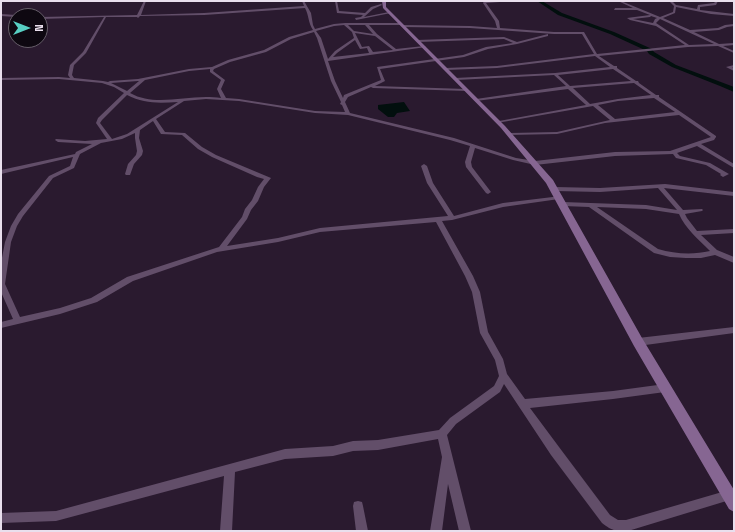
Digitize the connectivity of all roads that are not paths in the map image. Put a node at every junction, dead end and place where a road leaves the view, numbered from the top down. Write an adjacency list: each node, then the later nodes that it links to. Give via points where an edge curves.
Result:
1 (145, 1): 19 (street)
2 (303, 1): 12 (street)
3 (336, 1): 17 (street, via 338,12)
4 (377, 1): 10 (street)
5 (513, 1): 9 (street)
6 (620, 1): 13 (street)
7 (670, 1): 11 (street)
8 (717, 1): 15 (street, via 715,4 699,6)
9 (486, 2): 31 (street, via 484,3)
10 (383, 4): 16 (street); 17 (street)
11 (675, 6): 15 (street); 21 (street, via 674,12)
12 (306, 7): 19 (street); 24 (street)
13 (638, 8): 14 (street); 21 (street)
14 (615, 9)
15 (698, 10): 18 (street)
16 (389, 13): 20 (street); 28 (street)
17 (365, 14): 20 (street)
18 (734, 15)
19 (138, 17): 23 (street)
20 (362, 17): 25 (street)
21 (659, 17): 29 (street, via 654,22); 29 (street, via 629,18); 33 (street)
22 (48, 18): 23 (street)
23 (105, 18): 59 (street, via 84,53 72,65 70,75)
24 (311, 23): 26 (street); 32 (street)
25 (345, 24): 26 (street); 27 (street); 34 (street)
26 (334, 25): 32 (street)
27 (367, 25): 28 (street); 36 (street)
28 (402, 25): 31 (street); 40 (street)
29 (655, 25): 44 (street)
30 (734, 25): 33 (street)
31 (499, 28): 35 (street)
32 (314, 30): 51 (street); 54 (street)
33 (691, 31): 43 (street)
34 (353, 32): 36 (street); 37 (street)
35 (554, 33): 39 (street); 48 (street, via 583,33)
36 (376, 35): 45 (street)
37 (356, 38): 47 (street, via 361,48 368,47); 49 (street)
38 (508, 39): 39 (street); 40 (street, via 444,39); 42 (street)
39 (517, 43): 42 (street)
40 (421, 44): 45 (street); 50 (street)
41 (734, 44): 43 (street)
42 (509, 45): 50 (street, via 488,48 464,56)
43 (718, 45): 44 (street); 46 (street)
44 (688, 46): 48 (street)
45 (395, 50): 47 (street)
46 (734, 52)
47 (371, 53): 49 (street)
48 (596, 55): 53 (street); 55 (street, via 497,67)
49 (330, 59): 51 (street)
50 (436, 59): 55 (street); 65 (street, via 378,68 383,81)
51 (326, 62): 72 (street)
52 (734, 66): 56 (street, via 728,67)
53 (616, 67): 57 (street); 63 (street)
54 (213, 68): 60 (street); 70 (street, via 212,72 223,80 219,89)
55 (446, 69): 61 (street)
56 (734, 70)
57 (554, 74): 61 (street); 64 (street)
58 (1, 79): 59 (street)
59 (73, 79): 62 (street)
60 (145, 79): 62 (street); 67 (street)
61 (456, 80): 66 (street)
62 (103, 82): 67 (street)
63 (637, 82): 64 (street); 68 (street)
64 (568, 87): 71 (street); 73 (street)
65 (366, 88): 66 (street); 72 (street, via 346,96)
66 (466, 90): 71 (street)
67 (128, 93): 69 (street, via 136,98 155,102); 83 (street, via 111,106 98,123)
68 (657, 96): 74 (street); 75 (street)
69 (187, 98): 70 (street); 77 (street)
70 (224, 99): 76 (street)
71 (476, 100): 79 (street)
72 (342, 104): 76 (street)
73 (589, 105): 74 (street); 79 (street)
74 (595, 105): 78 (street)
75 (680, 113): 78 (street); 85 (street, via 714,137)
76 (348, 114): 86 (street)
77 (154, 119): 80 (street); 106 (street, via 163,133 183,134 214,156 268,178 245,218)
78 (614, 121): 81 (street, via 557,133)
79 (499, 122): 81 (street)
80 (138, 129): 83 (street, via 120,139); 93 (street, via 140,152 131,164)
81 (510, 134): 89 (street)
82 (58, 140): 84 (street, via 82,143)
83 (110, 140): 84 (street)
84 (100, 141): 88 (street)
85 (697, 144): 87 (street); 91 (street)
86 (473, 146): 89 (street); 96 (street, via 469,167)
87 (674, 152): 89 (street, via 615,154); 94 (street, via 682,158 708,164 726,174)
88 (77, 155): 92 (street); 109 (street, via 72,167 51,177 20,215 8,242 2,284)
89 (535, 163): 98 (street)
90 (424, 166): 102 (street, via 430,182)
91 (734, 166)
92 (1, 172)
93 (128, 174)
94 (723, 175)
95 (659, 186): 97 (street); 98 (street, via 600,190); 101 (street)
96 (488, 192)
97 (734, 194)
98 (559, 197): 99 (street); 102 (street, via 508,204); 112 (street)
99 (590, 205): 101 (street, via 646,207); 107 (street, via 656,251 666,255 688,256)
100 (700, 210): 101 (street)
101 (680, 212): 105 (street)
102 (452, 218): 103 (street)
103 (438, 220): 106 (street, via 320,230); 113 (street, via 476,292 484,332 499,359)
104 (734, 231): 105 (street)
105 (696, 233): 107 (street)
106 (221, 249): 109 (street, via 130,279 87,302)
107 (715, 252): 108 (street)
108 (734, 260)
109 (18, 321): 110 (street)
110 (1, 325)
111 (734, 330): 112 (street)
112 (638, 342): 114 (street)
113 (503, 376): 115 (street); 116 (street, via 497,389 453,421)
114 (666, 388): 115 (street, via 613,396); 119 (street)
115 (523, 404): 119 (street, via 606,519 616,526 626,526)
116 (442, 434): 117 (street); 118 (street, via 333,451 285,454)
117 (447, 457): 124 (street); 125 (street)
118 (230, 469): 121 (street, via 56,516); 122 (street)
119 (731, 500)
120 (358, 506): 123 (street)
121 (1, 518)
122 (226, 531)
123 (362, 531)
124 (436, 531)
125 (465, 531)

